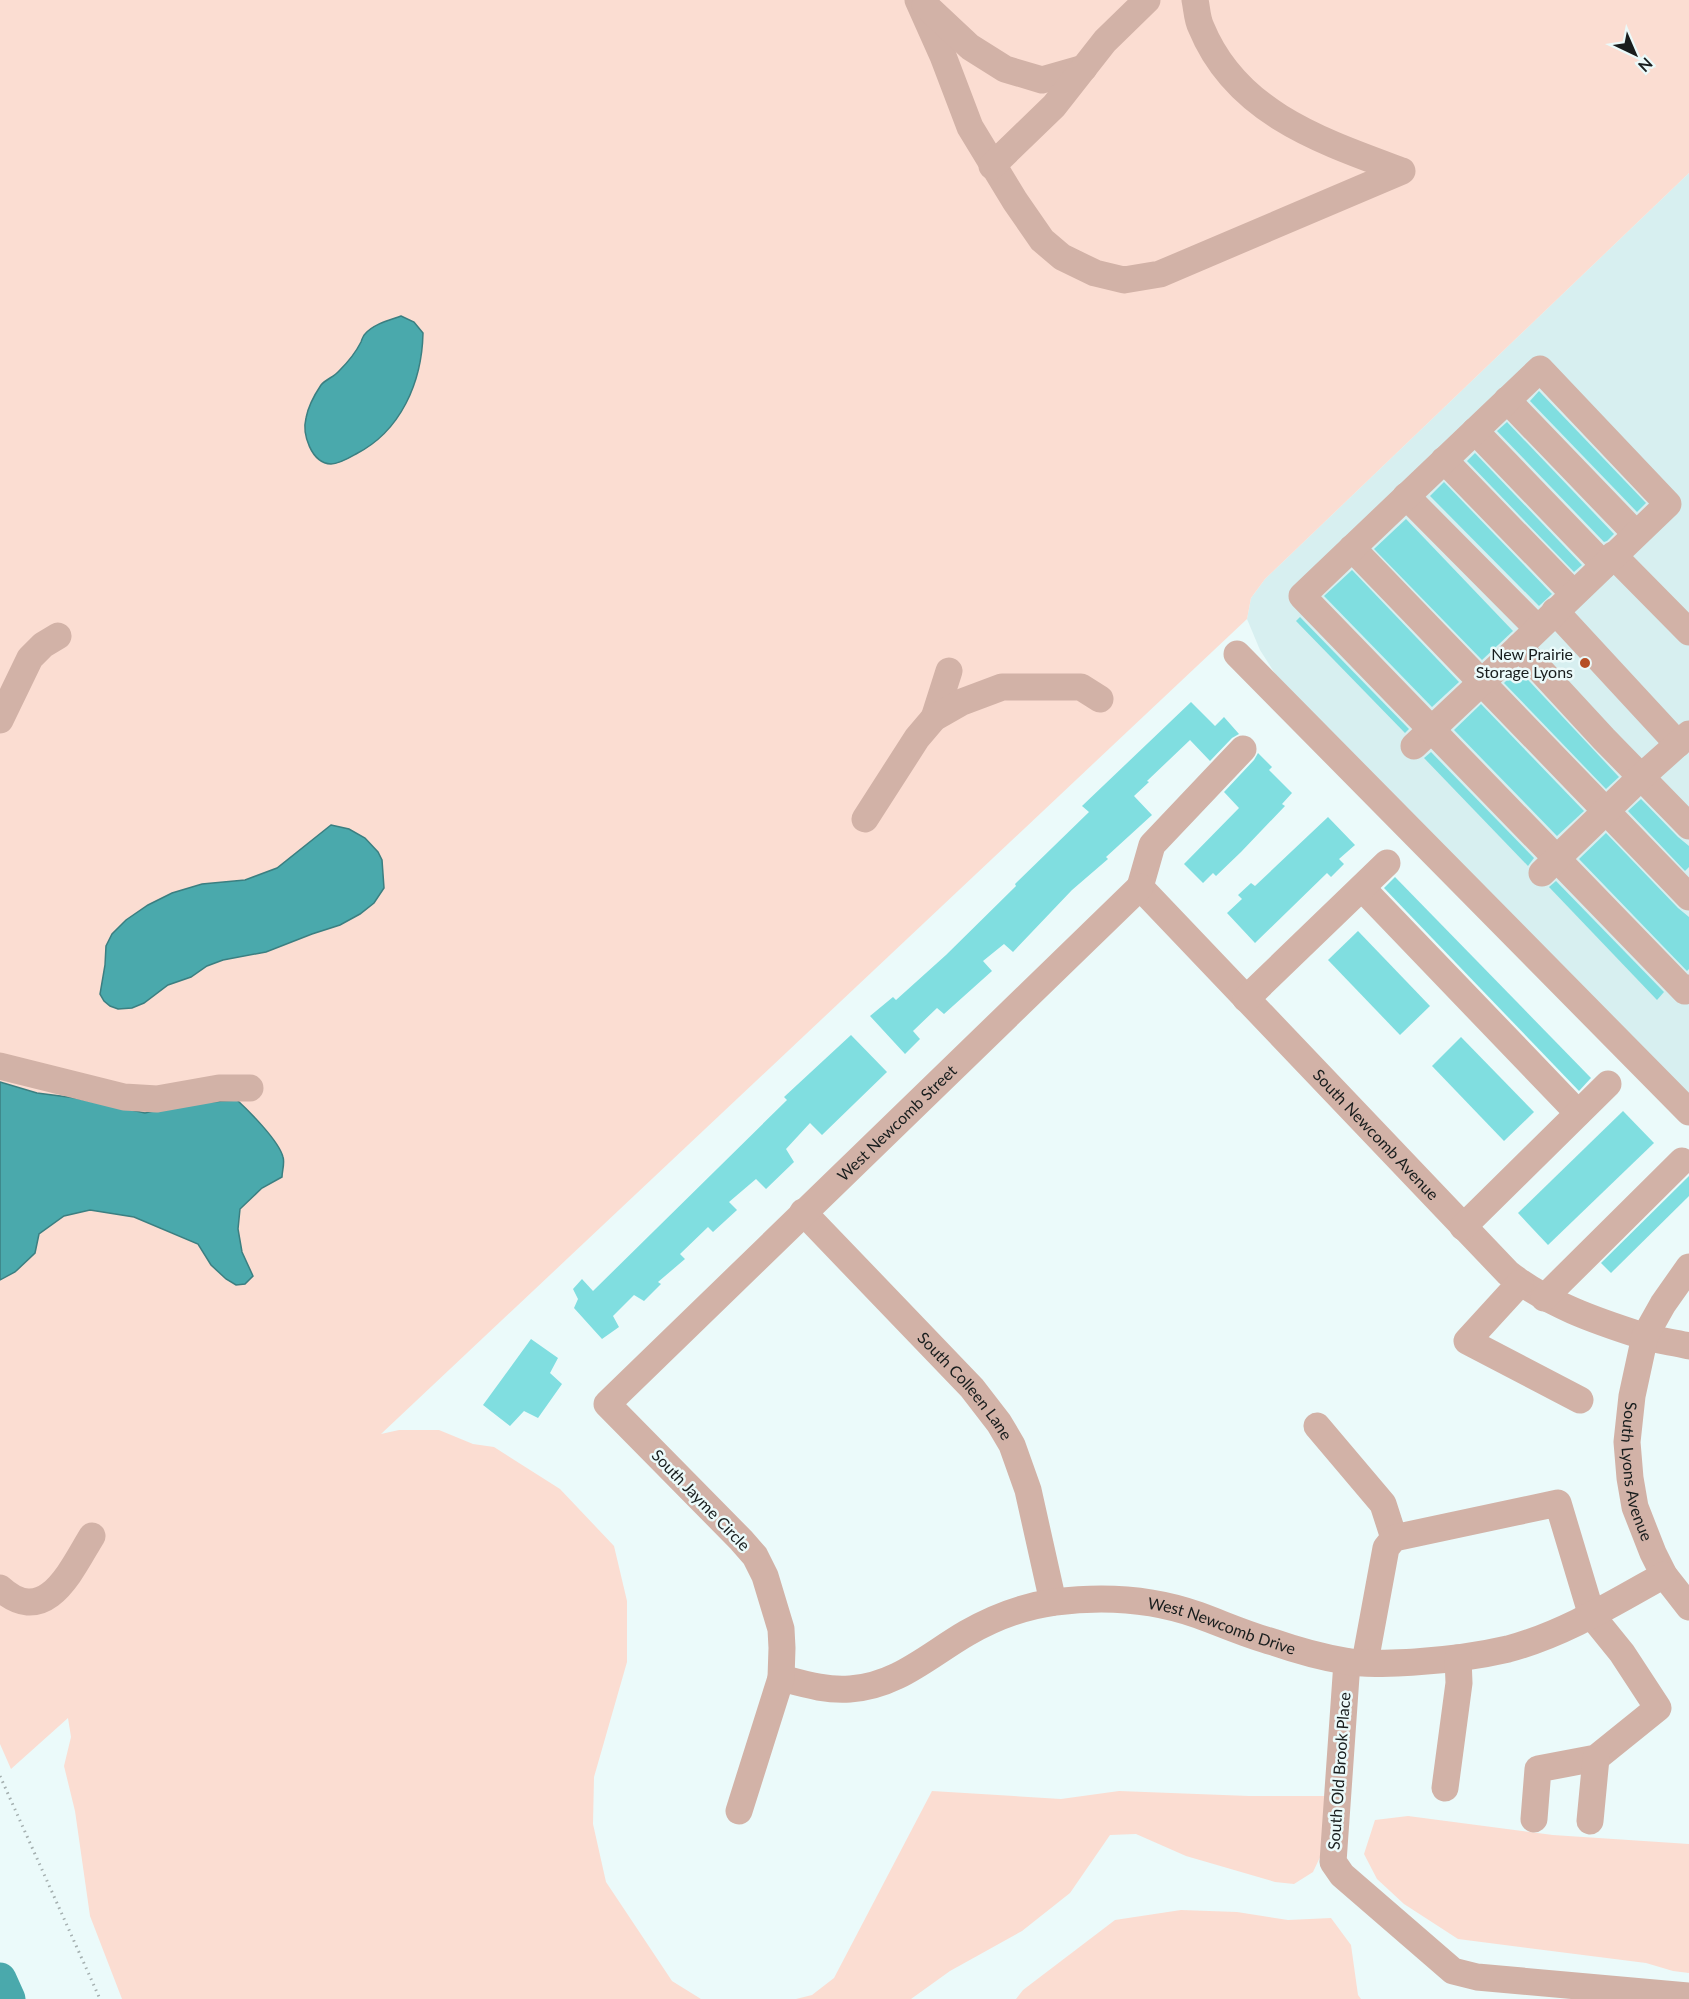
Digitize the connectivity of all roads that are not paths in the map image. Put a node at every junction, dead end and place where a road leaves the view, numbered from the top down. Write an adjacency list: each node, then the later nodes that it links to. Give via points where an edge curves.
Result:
1 (919, 0): 4 (street, via 970,47 1005,69 1042,80); 5 (street, via 970,128)
2 (1147, 0): 4 (street)
3 (1195, 0): 5 (street, via 1200,25 1217,59 1237,85 1263,107 1290,125 1402,171 1160,274 1124,280 1095,273 1062,257 1035,230)
4 (1084, 68): 5 (street, via 1054,106)
5 (992, 166)
6 (1508, 400): 7 (street); 10 (street); 10 (street, via 1540,369 1668,504)
7 (1475, 431): 8 (street); 12 (street)
8 (1444, 460): 9 (street); 13 (street)
9 (1406, 496): 11 (street); 13 (street)
10 (1636, 534): 12 (street)
11 (1352, 548): 18 (street); 22 (street, via 1294,603)
12 (1608, 560): 13 (street); 14 (street)
13 (1546, 620): 18 (street); 23 (street); 25 (street, via 1604,739)
14 (1689, 632)
15 (58, 636): 21 (street, via 30,658)
16 (1237, 654): 39 (street)
17 (949, 671): 20 (street)
18 (1482, 682): 22 (street); 26 (street)
19 (1100, 699): 20 (street, via 1081,687 1002,687)
20 (934, 718): 27 (street)
21 (0, 720)
22 (1423, 738): 30 (street)
23 (1684, 739): 25 (street)
24 (1243, 749): 31 (street, via 1152,845)
25 (1641, 777): 26 (street); 28 (street)
26 (1606, 811): 30 (street); 33 (street)
27 (865, 819)
28 (1689, 825)
29 (1387, 863): 32 (street)
30 (1549, 866): 34 (street)
31 (1140, 887): 35 (street, South Newcomb Avenue); 42 (street, West Newcomb Street)
32 (1362, 888): 35 (street); 40 (street)
33 (1689, 897)
34 (1681, 995)
35 (1246, 999): 43 (street, South Newcomb Avenue)
36 (0, 1066): 38 (street, via 124,1096 157,1099 219,1088)
37 (1608, 1084): 40 (street)
38 (250, 1088)
39 (1689, 1112)
40 (1578, 1113): 43 (street)
41 (1682, 1161): 46 (street)
42 (803, 1212): 49 (street, West Newcomb Street); 56 (street, South Colleen Lane, via 972,1388 999,1423 1012,1445 1028,1490)
43 (1463, 1227): 45 (street, South Newcomb Avenue)
44 (1689, 1267): 47 (street, South Lyons Avenue)
45 (1520, 1283): 46 (street, South Newcomb Avenue); 50 (street, via 1467,1341)
46 (1544, 1298): 47 (street, South Newcomb Avenue)
47 (1645, 1336): 48 (street, South Newcomb Avenue); 54 (street, South Lyons Avenue, via 1627,1442 1635,1507)
48 (1689, 1346)
49 (654, 1358): 61 (street, South Jayme Circle, via 607,1404 755,1556 781,1629)
50 (1580, 1400)
51 (1317, 1426): 53 (street, via 1383,1504)
52 (92, 1536): 55 (street, via 57,1591 42,1600 16,1600)
53 (1394, 1538): 58 (street, via 1558,1503); 60 (street, via 1386,1548)
54 (1664, 1575): 57 (street, South Lyons Avenue); 58 (street, West Newcomb Drive)
55 (0, 1588)
56 (1053, 1602): 60 (street, West Newcomb Drive, via 1131,1600 1167,1607 1276,1643); 61 (street, West Newcomb Drive, via 993,1620 879,1684 830,1689)
57 (1689, 1607)
58 (1592, 1616): 59 (street, West Newcomb Drive, via 1510,1648); 62 (street, via 1658,1708)
59 (1458, 1658): 60 (street, West Newcomb Drive); 63 (street, via 1459,1683)
60 (1356, 1662): 67 (street, South Old Brook Place, via 1333,1862 1342,1875 1453,1971 1477,1977)
61 (782, 1678): 64 (street, South Jayme Circle)
62 (1596, 1758): 65 (street, via 1538,1769); 66 (street)
63 (1445, 1788)
64 (739, 1811)
65 (1534, 1819)
66 (1590, 1821)
67 (1689, 1996)

